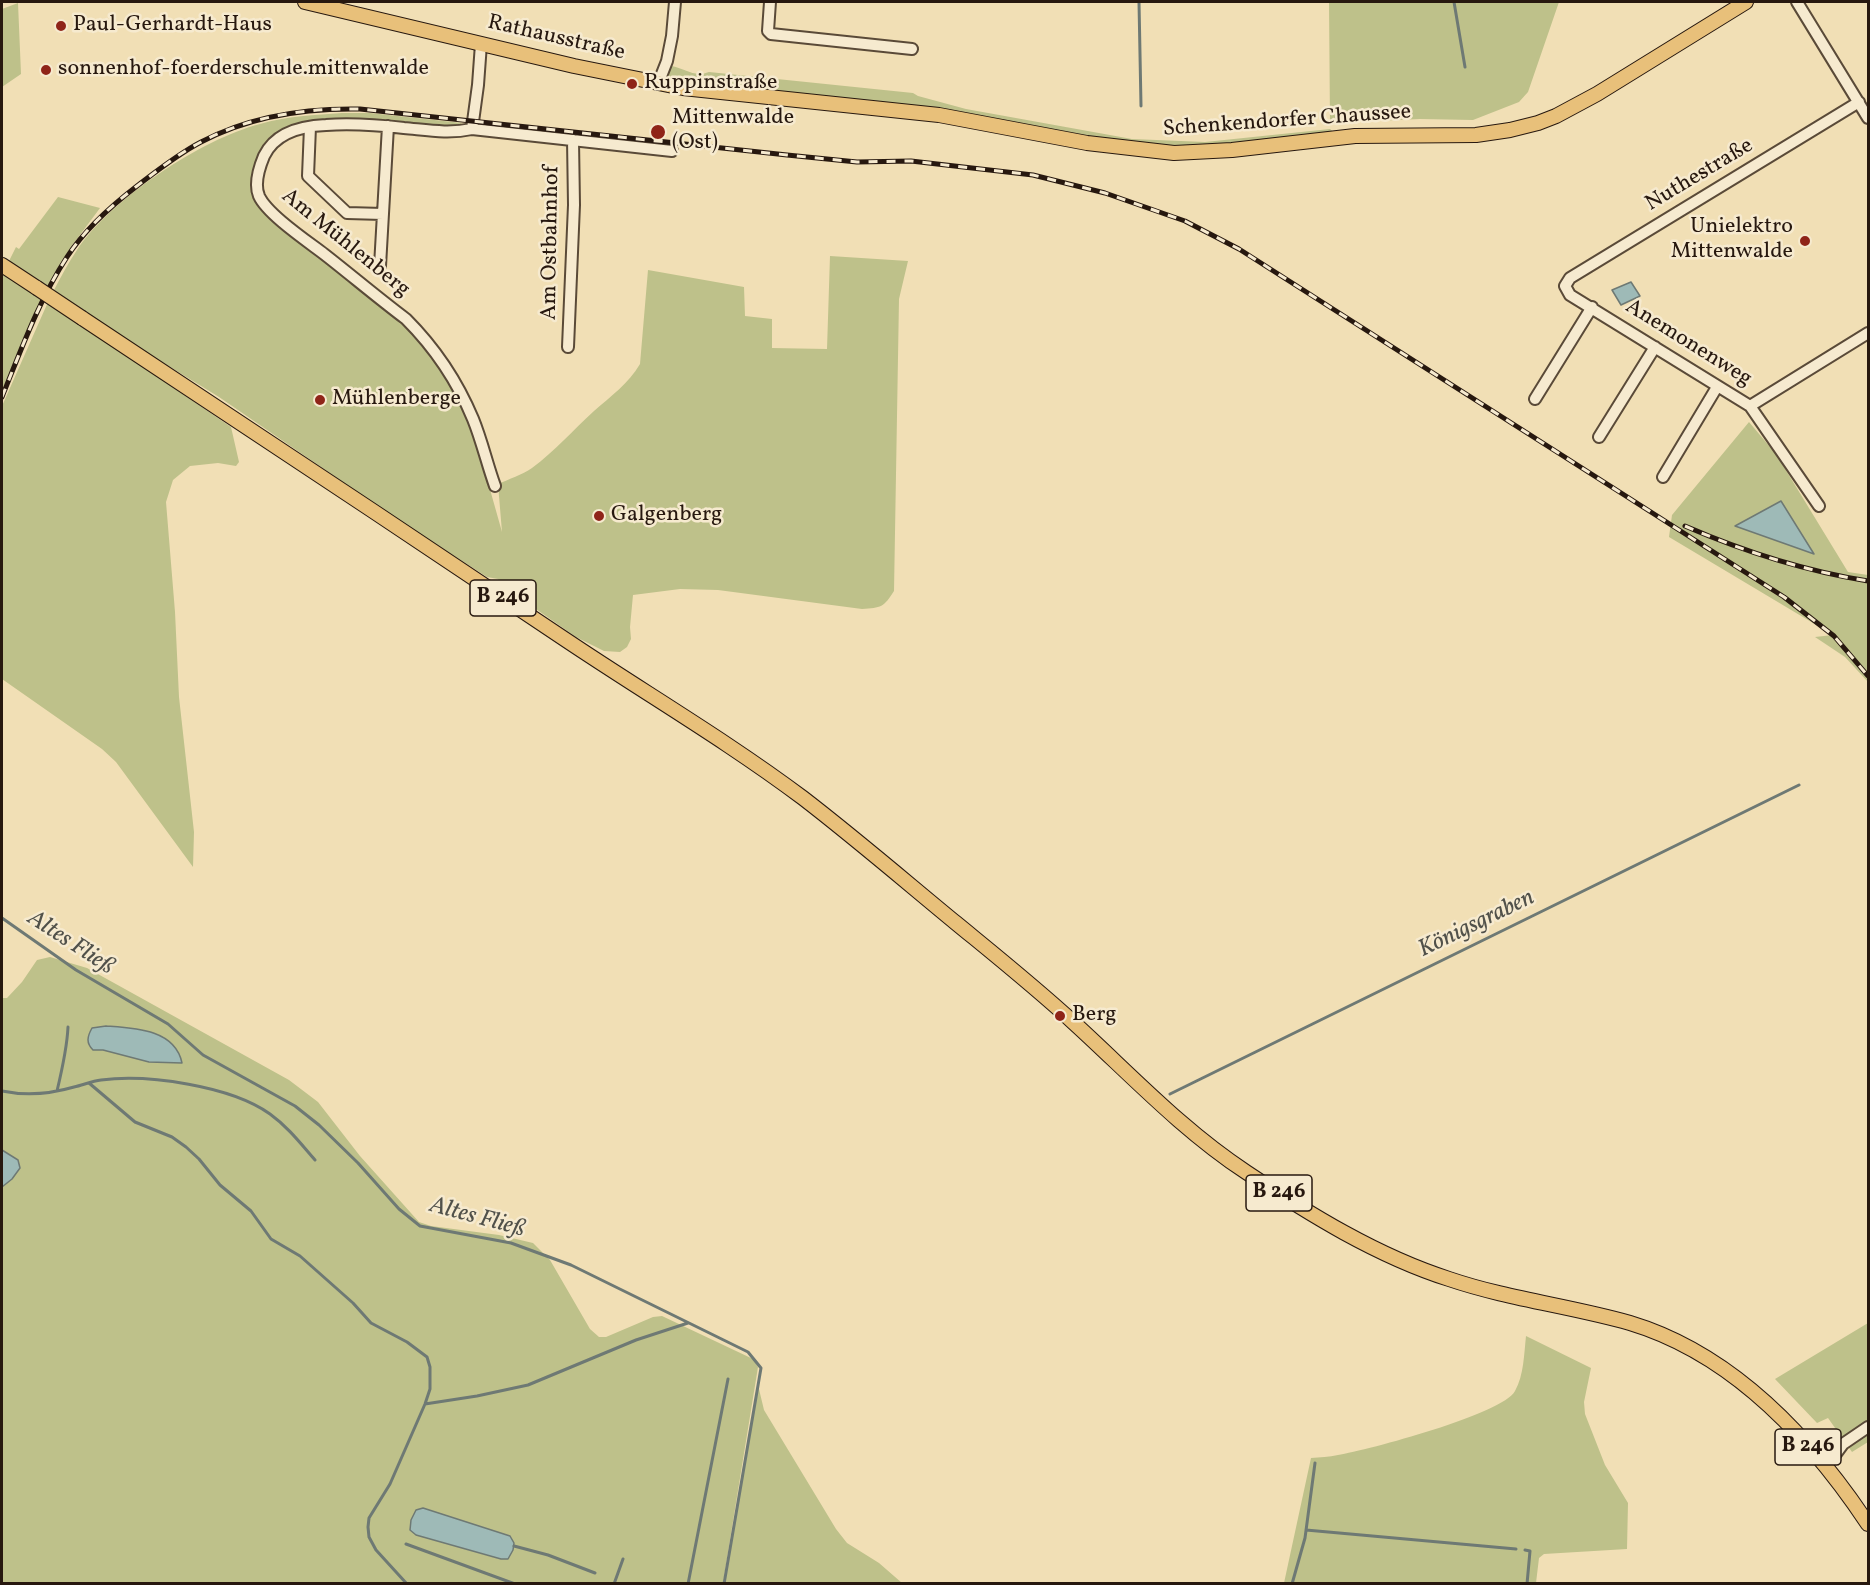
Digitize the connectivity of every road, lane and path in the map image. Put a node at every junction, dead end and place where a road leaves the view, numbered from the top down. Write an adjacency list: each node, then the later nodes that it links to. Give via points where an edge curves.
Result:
1 (305, 2): 6 (main road, Rathausstraße)
2 (675, 2): 8 (street, via 667,61)
3 (770, 2): 7 (street, via 771,34)
4 (1746, 2): 8 (main road, Schenkendorfer Chaussee, via 1556,116 1476,135 1365,136 1195,153 1154,152 939,115)
5 (1797, 2): 9 (street)
6 (481, 44): 8 (main road, Rathausstraße); 13 (street)
7 (912, 49)
8 (658, 84)
9 (1859, 102): 10 (street); 19 (street, Nuthestraße, via 1570,278)
10 (1869, 118)
11 (388, 126): 12 (street, Am Mühlenberg); 13 (street, Am Mühlenberg, via 449,132); 16 (street)
12 (310, 127): 16 (street, via 309,176 347,213); 29 (street, Am Mühlenberg, via 282,136 265,154 258,176 259,196 276,216 420,333 461,393)
13 (472, 129): 14 (street, Am Ostbahnhof)
14 (573, 140): 15 (street, Am Ostbahnhof); 22 (street, Am Ostbahnhof)
15 (672, 151)
16 (382, 214): 18 (street)
17 (2, 265): 32 (main road, B 246, bridge, via 803,798 1071,1020 1218,1153 1290,1200 1397,1259 1489,1292 1653,1331 1695,1350 1739,1379)
18 (380, 266)
19 (1566, 286): 20 (street, Anemonenweg, via 1570,295)
20 (1592, 307): 23 (street, Anemonenweg); 25 (street)
21 (1869, 333): 26 (street)
22 (568, 347)
23 (1654, 347): 24 (street, Anemonenweg); 27 (street)
24 (1718, 387): 26 (street, Anemonenweg); 28 (street)
25 (1535, 399)
26 (1750, 406): 30 (street, Anemonenweg)
27 (1599, 437)
28 (1663, 477)
29 (495, 486)
30 (1819, 506)
31 (1869, 1427): 32 (street, via 1843,1444)
32 (1825, 1466): 33 (main road, B 246)
33 (1869, 1524)

